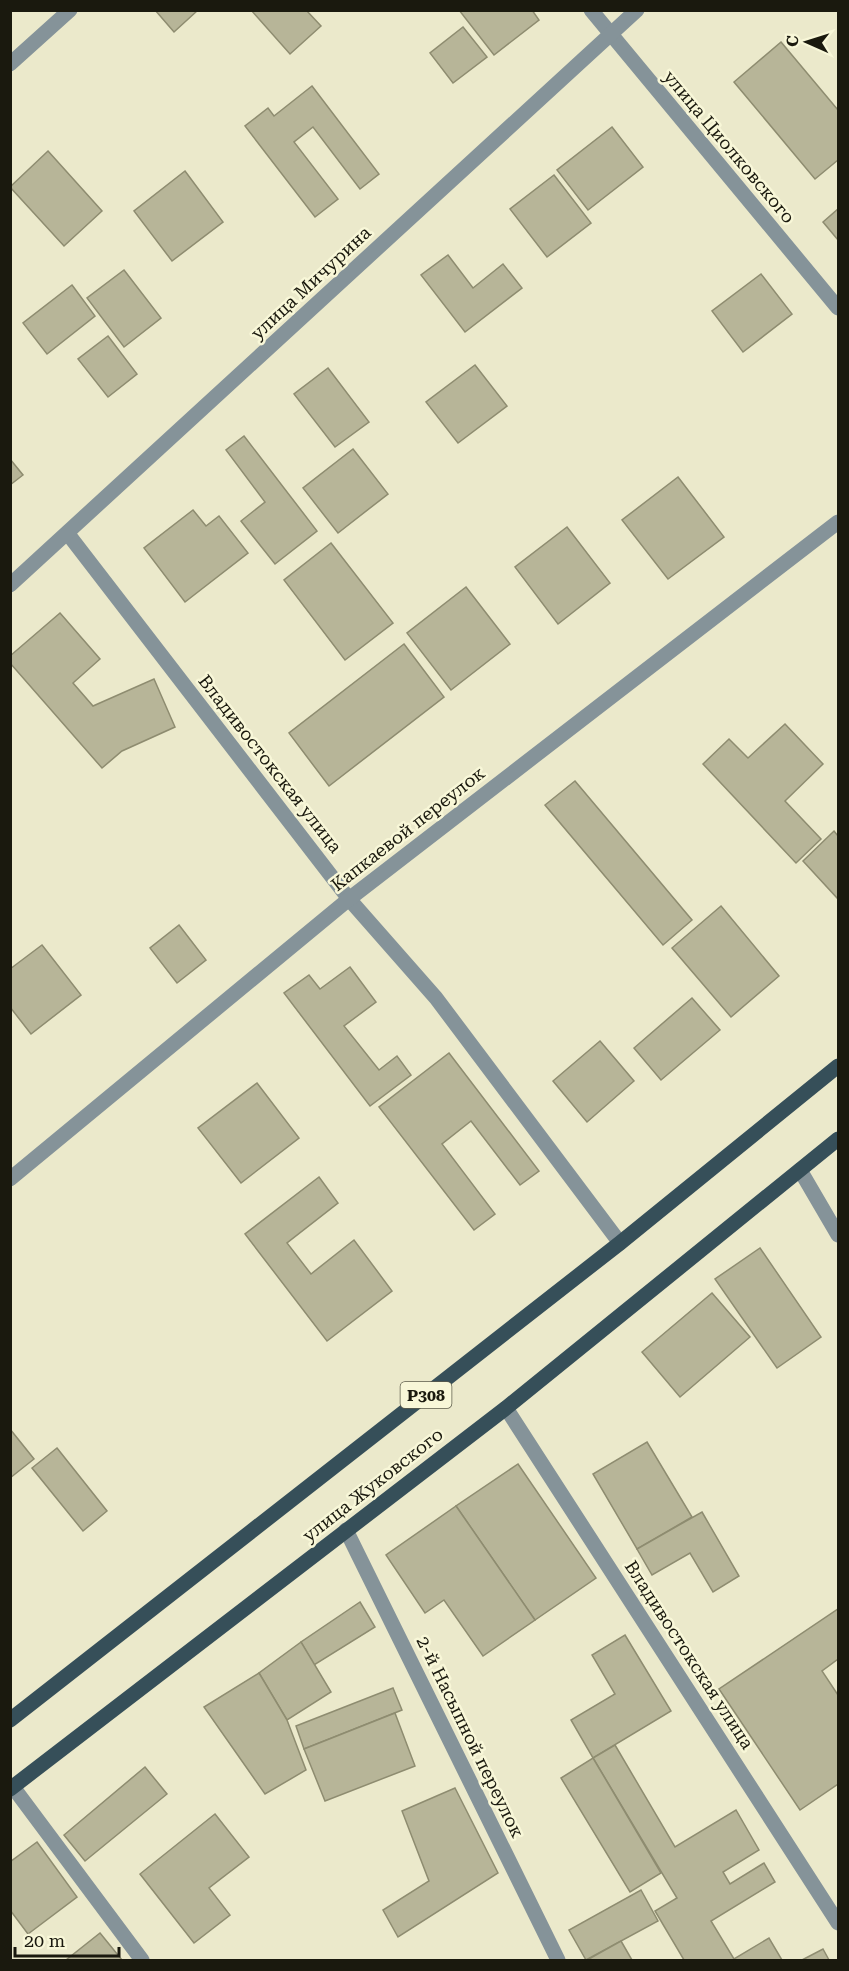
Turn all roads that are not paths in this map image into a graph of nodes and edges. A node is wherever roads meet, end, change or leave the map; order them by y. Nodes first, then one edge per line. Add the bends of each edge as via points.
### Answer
1 (70, 10) edge
2 (591, 10) edge
3 (638, 10) edge
4 (610, 35) junction
5 (10, 64) edge
6 (838, 308) edge
7 (838, 522) edge
8 (68, 534) junction
9 (10, 585) edge
10 (349, 899) junction
11 (838, 1066) edge
12 (838, 1139) edge
13 (800, 1170) junction
14 (10, 1179) edge
15 (838, 1234) edge
16 (620, 1243) junction
17 (506, 1408) junction
18 (346, 1530) junction
19 (10, 1720) edge
20 (12, 1788) edge
21 (838, 1923) edge
22 (142, 1960) edge
23 (558, 1960) edge

1 - 5 street
2 - 4 street, улица Циолковского
3 - 4 street, улица Мичурина
4 - 6 street, улица Циолковского
4 - 8 street, улица Мичурина
7 - 10 street, Капкаевой переулок
8 - 9 street, улица Мичурина
8 - 10 street, Владивостокская улица
10 - 14 street, Капкаевой переулок
10 - 16 street, Владивостокская улица via 436,998
11 - 16 main road, P308
12 - 13 main road, улица Жуковского
13 - 15 street
13 - 17 main road, улица Жуковского
16 - 19 main road, P308
17 - 18 main road, улица Жуковского
17 - 21 street, Владивостокская улица
18 - 20 main road, улица Жуковского
18 - 23 street, 2-й Насыпной переулок
20 - 22 street

